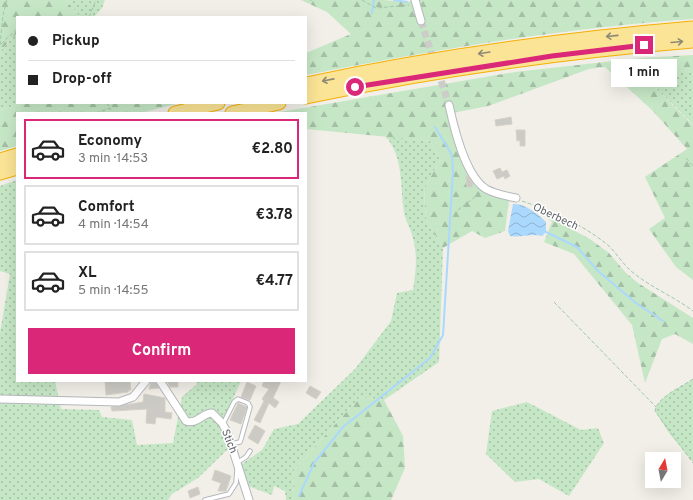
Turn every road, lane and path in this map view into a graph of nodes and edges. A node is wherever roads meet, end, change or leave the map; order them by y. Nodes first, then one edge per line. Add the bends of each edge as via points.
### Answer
1 (7, 0) edge
2 (96, 0) edge
3 (362, 0) edge
4 (416, 2) edge
5 (89, 16) edge
6 (421, 20) tunnel mouth
7 (693, 28) edge
8 (16, 30) edge
9 (693, 41) edge
10 (0, 45) edge
11 (307, 84) edge
12 (307, 97) edge
13 (108, 104) edge
14 (214, 104) edge
15 (274, 104) edge
16 (449, 105) tunnel mouth
17 (100, 112) edge
18 (179, 112) edge
19 (237, 112) edge
20 (16, 155) edge
21 (686, 158) dead end
22 (0, 160) edge
23 (693, 166) edge
24 (16, 168) edge
25 (0, 173) edge
26 (486, 188) junction
27 (516, 198) joint
28 (458, 210) dead end
29 (554, 302) dead end
30 (693, 311) edge
31 (693, 379) edge
32 (145, 382) edge
33 (161, 382) edge
34 (0, 399) edge
35 (656, 407) junction
36 (223, 424) junction
37 (231, 444) junction
38 (250, 451) dead end
39 (693, 463) edge
40 (238, 464) junction
41 (205, 500) edge
42 (249, 500) edge

1 - 10 path
2 - 5 path
3 - 4 path via 376,8
4 - 6 street
7 -> 11 highway via 550,43
8 - 10 path
12 -> 9 highway via 552,56
13 - 17 path via 110,109
14 - 18 highway
15 - 19 highway
16 - 26 street via 466,161 480,184
20 - 22 highway
21 - 23 path
24 - 25 highway
26 - 27 street
26 - 28 path
27 - 30 path, Oberbech via 545,209 592,234 648,284
29 - 35 path
31 - 35 path via 664,398
32 - 34 street via 133,397 119,402
33 - 36 street, Stich via 186,421 196,421 212,413
35 - 39 path via 657,416
36 - 37 street, Stich
36 - 37 lane via 234,402 238,399 248,403 250,407 240,442
37 - 40 street, Stich
38 - 40 lane
40 - 41 lane via 236,483 229,494
40 - 42 street, Stich

